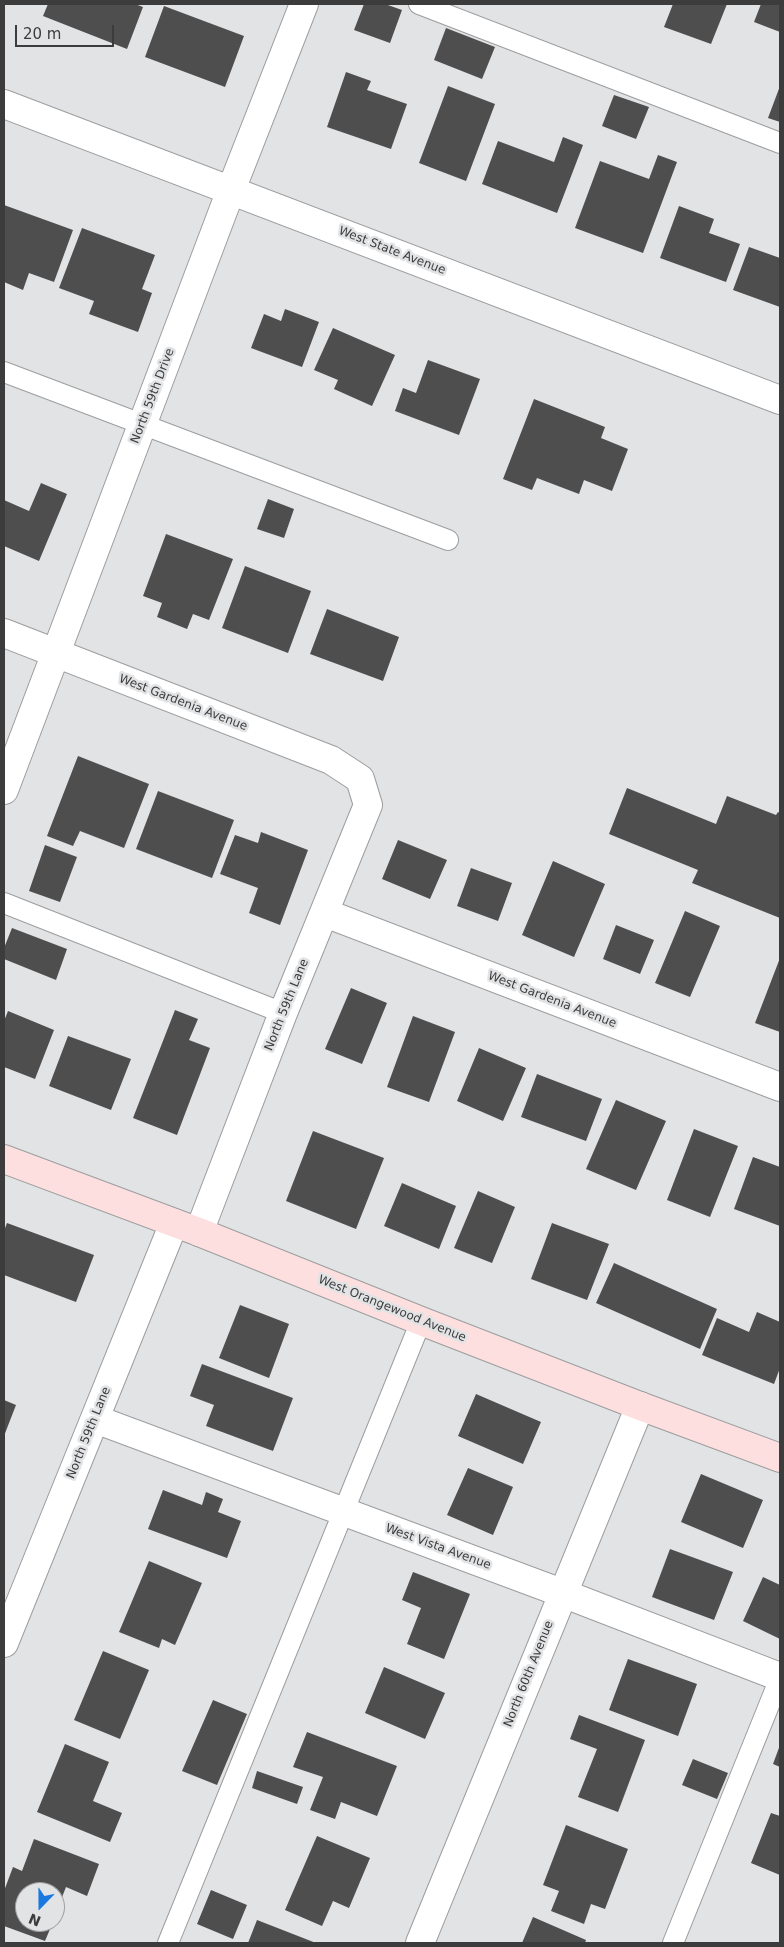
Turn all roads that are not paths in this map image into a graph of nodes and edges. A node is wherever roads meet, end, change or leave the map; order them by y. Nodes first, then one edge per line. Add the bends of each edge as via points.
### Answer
1 (304, 4) edge
2 (419, 4) edge
3 (4, 104) edge
4 (780, 143) edge
5 (231, 190) junction
6 (4, 372) edge
7 (780, 400) edge
8 (143, 424) junction
9 (448, 540) dead end
10 (4, 633) edge
11 (55, 652) junction
12 (360, 779) joint
13 (4, 790) edge
14 (4, 903) edge
15 (325, 913) junction
16 (283, 1013) junction
17 (780, 1087) edge
18 (4, 1159) edge
19 (174, 1223) junction
20 (199, 1232) junction
21 (421, 1321) junction
22 (640, 1406) junction
23 (95, 1418) junction
24 (780, 1458) edge
25 (344, 1512) junction
26 (562, 1593) junction
27 (4, 1643) edge
28 (780, 1677) edge
29 (168, 1943) edge
30 (420, 1943) edge
31 (673, 1943) edge

1 - 5 street, North 59th Drive
2 - 4 lane
3 - 5 street, West State Avenue
5 - 7 street, West State Avenue
5 - 8 street, North 59th Drive
6 - 8 lane
8 - 9 lane
8 - 11 street, North 59th Drive
10 - 11 street, West Gardenia Avenue
11 - 12 street, West Gardenia Avenue via 331,760
11 - 13 street, North 59th Drive
12 - 15 street, North 59th Lane via 368,805
14 - 16 lane
15 - 16 street, North 59th Lane
15 - 17 street, West Gardenia Avenue
16 - 20 street, North 59th Lane
18 - 19 street, West Orangewood Avenue
19 - 20 street, West Orangewood Avenue
19 - 23 street, North 59th Lane
20 - 21 street, West Orangewood Avenue
21 - 22 street, West Orangewood Avenue
21 - 25 lane
22 - 24 street, West Orangewood Avenue
22 - 26 street, North 60th Avenue
23 - 25 street, West Vista Avenue
23 - 27 street, North 59th Lane
25 - 26 street, West Vista Avenue
25 - 29 lane
26 - 28 street, West Vista Avenue
26 - 30 street, North 60th Avenue
28 - 31 lane

